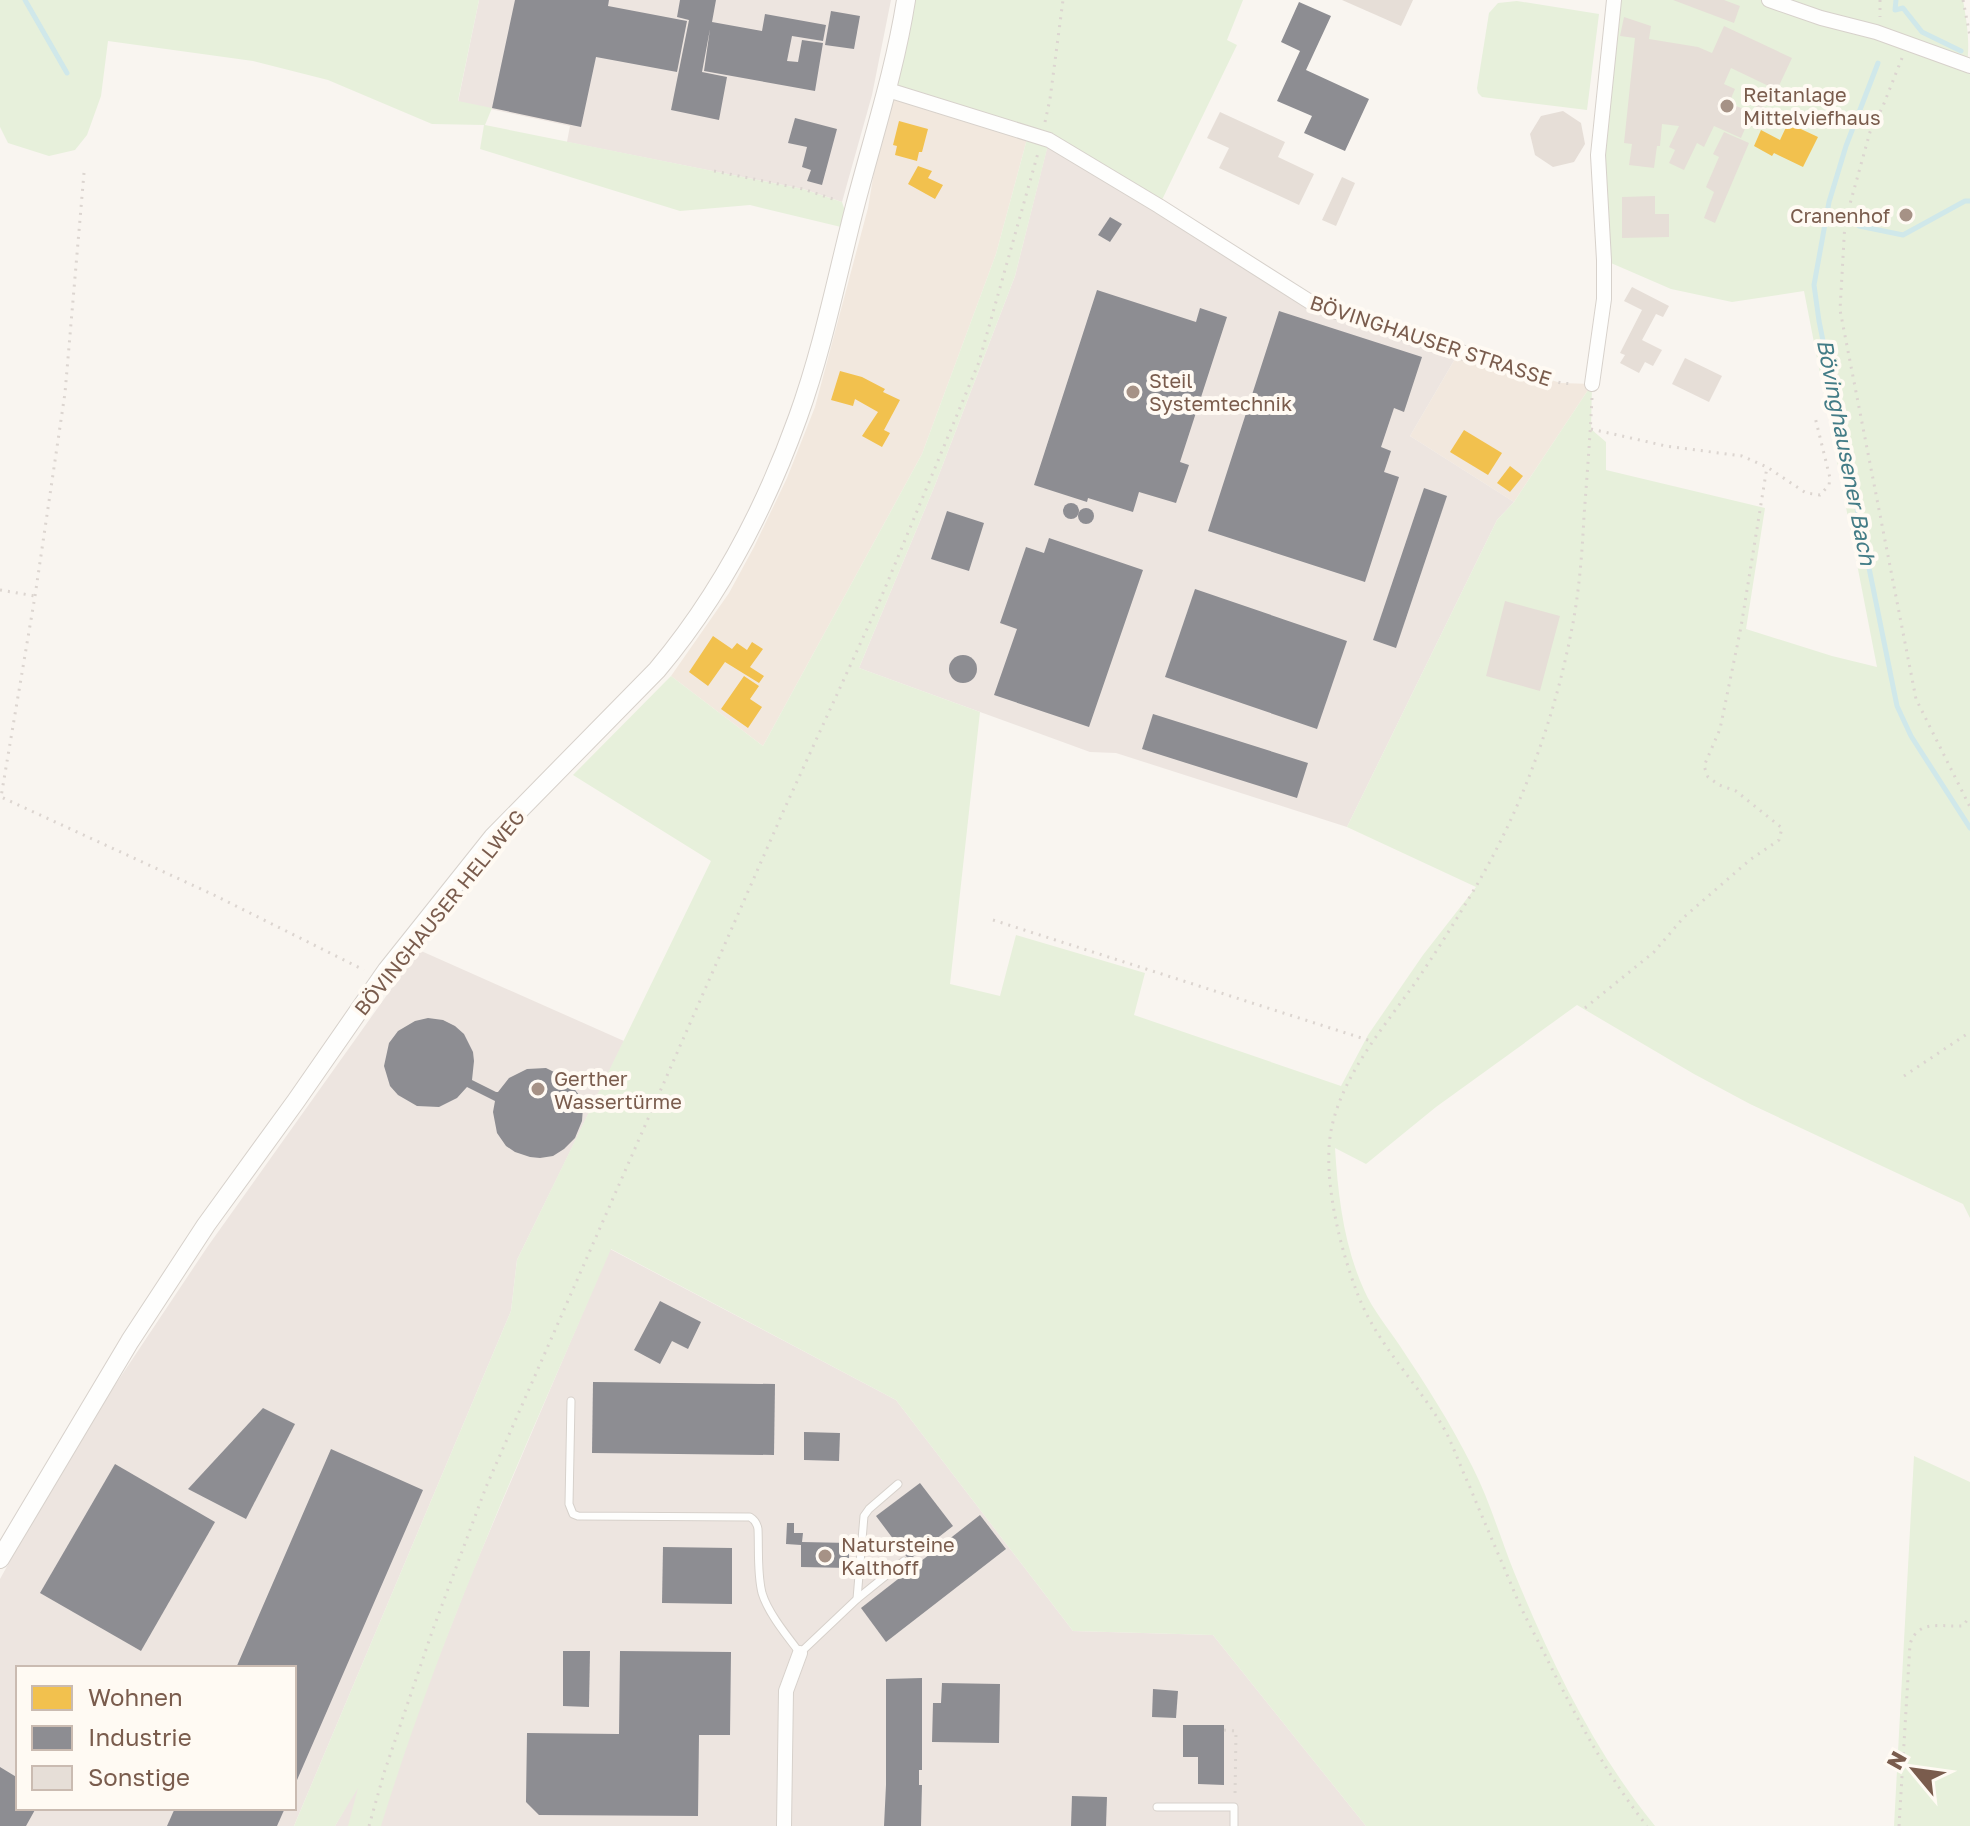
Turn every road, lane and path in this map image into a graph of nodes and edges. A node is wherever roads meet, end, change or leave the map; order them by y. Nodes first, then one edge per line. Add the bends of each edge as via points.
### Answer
1 (906, 0) edge
2 (1063, 0) edge
3 (1614, 0) edge
4 (1769, 0) edge
5 (1963, 0) edge
6 (1970, 36) edge
7 (1908, 43) junction
8 (1970, 66) edge
9 (888, 90) junction
10 (1042, 137) junction
11 (714, 171) dead end
12 (84, 173) dead end
13 (854, 209) junction
14 (1505, 366) joint
15 (1592, 384) junction
16 (1815, 417) dead end
17 (1591, 429) junction
18 (1767, 467) junction
19 (0, 590) edge
20 (35, 596) junction
21 (1970, 807) edge
22 (993, 920) dead end
23 (387, 970) junction
24 (1585, 1008) dead end
25 (1970, 1032) edge
26 (1374, 1042) junction
27 (1904, 1076) dead end
28 (571, 1401) dead end
29 (898, 1484) dead end
30 (0, 1559) edge
31 (904, 1561) dead end
32 (857, 1599) junction
33 (1970, 1616) edge
34 (800, 1653) junction
35 (1224, 1730) dead end
36 (1157, 1807) dead end
37 (1234, 1807) junction
38 (369, 1826) edge
39 (784, 1826) edge
40 (1234, 1826) edge
41 (1647, 1826) edge
42 (1899, 1826) edge

1 - 9 street, BÖVINGHAUSER HELLWEG
2 - 10 path
3 - 15 street via 1598,155 1604,299
4 - 7 street
5 - 6 path
7 - 8 street
7 - 21 path via 1870,132 1845,222 1840,310 1916,699
9 - 10 street, BÖVINGHAUSER STRASSE
9 - 13 street, BÖVINGHAUSER HELLWEG
10 - 14 street, BÖVINGHAUSER STRASSE via 1315,305
10 - 38 path via 979,362 878,605 486,1487
11 - 13 path via 803,189
12 - 20 path via 65,393
13 - 23 street, BÖVINGHAUSER HELLWEG via 798,417 721,583 657,670 493,837
14 - 15 path, BÖVINGHAUSER STRASSE via 1561,383
15 - 17 path
16 - 18 path via 1830,478 1824,491 1806,493
17 - 18 path via 1742,456
17 - 26 path via 1577,599 1545,731 1489,863
18 - 24 path via 1720,729 1704,766 1708,777 1736,791 1782,828 1779,840 1695,907 1654,952
19 - 20 path
20 - 23 path via 1,797 372,974
22 - 26 path
23 - 30 street, BÖVINGHAUSER HELLWEG via 138,1328
25 - 27 path
26 - 41 path via 1350,1079 1329,1141 1335,1214 1359,1297 1446,1433 1564,1692 1593,1748
28 - 34 lane via 573,1514 750,1517 758,1529 763,1596
29 - 32 lane via 864,1516
31 - 32 lane
32 - 34 lane
33 - 42 path via 1963,1626 1919,1629 1910,1644
34 - 39 street via 786,1691
35 - 37 path via 1236,1731
36 - 37 lane
37 - 40 lane

